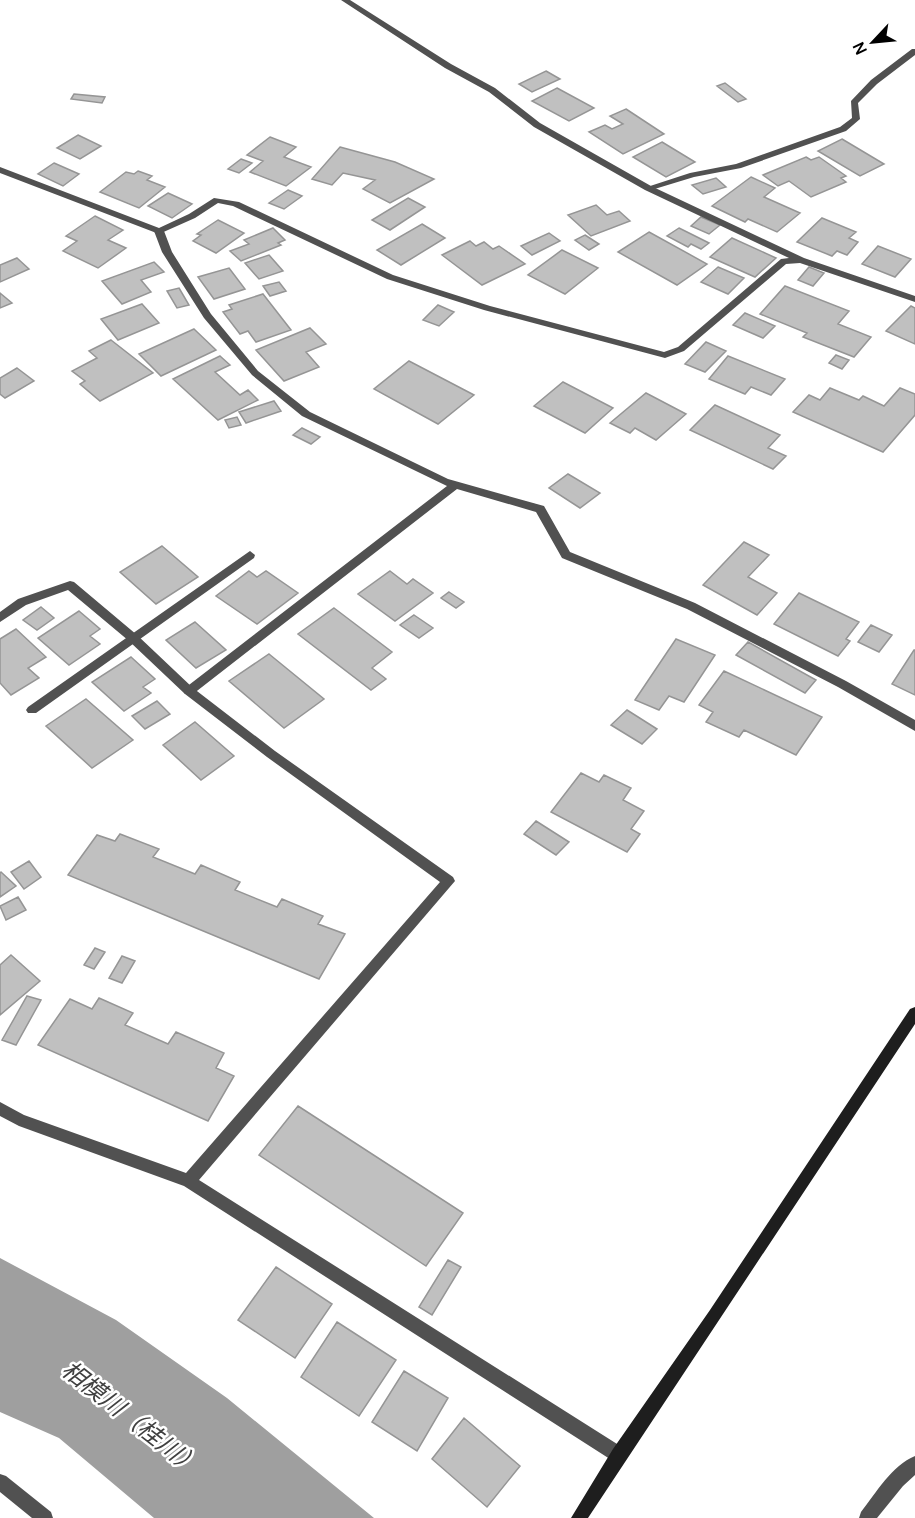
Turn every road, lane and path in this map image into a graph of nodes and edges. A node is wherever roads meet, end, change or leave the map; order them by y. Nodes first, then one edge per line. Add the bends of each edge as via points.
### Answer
1 (345, 0) edge
2 (915, 51) edge
3 (0, 170) edge
4 (648, 188) junction
5 (159, 231) junction
6 (801, 260) junction
7 (915, 299) edge
8 (456, 485) junction
9 (250, 555) dead end
10 (0, 618) edge
11 (133, 638) junction
12 (189, 691) junction
13 (32, 710) dead end
14 (915, 726) edge
15 (915, 1013) edge
16 (0, 1108) edge
17 (189, 1181) junction
18 (619, 1455) junction
19 (915, 1464) edge
20 (0, 1482) edge
21 (45, 1518) edge
22 (579, 1518) edge
23 (867, 1518) edge

1 - 4 street via 492,90 537,125
2 - 4 street via 874,82 854,103 856,120 843,129 738,166
3 - 5 street
4 - 6 street
5 - 6 street via 217,200 236,204 390,277 487,308 666,355 681,349 784,261
5 - 8 street via 166,252 207,316 255,373 306,414
6 - 7 street
8 - 12 street
8 - 14 street via 540,509 566,555 691,606
9 - 11 street
10 - 11 street via 22,602 70,585
11 - 12 street
11 - 13 street
12 - 17 street via 449,880
15 - 18 main road
16 - 17 street via 19,1120
17 - 18 street
18 - 22 main road
19 - 23 street
20 - 21 street

